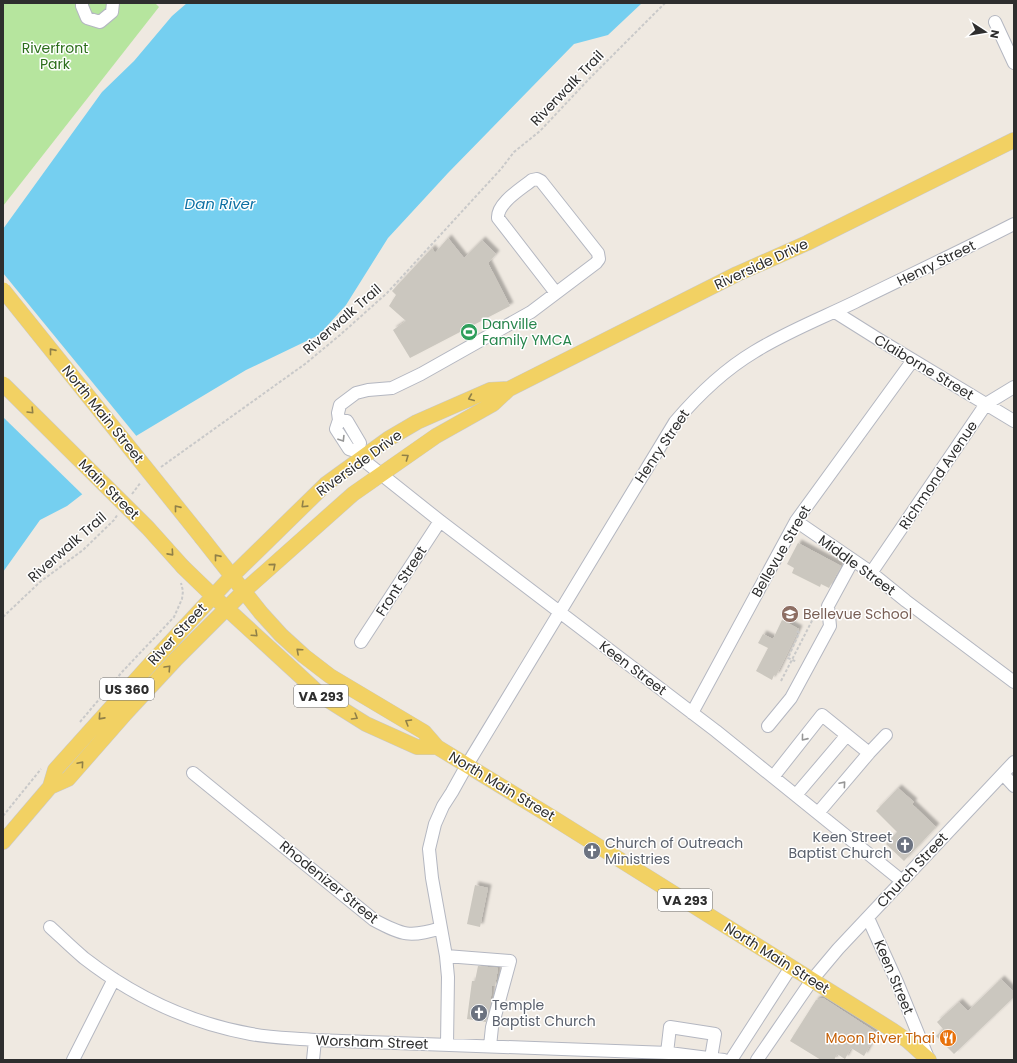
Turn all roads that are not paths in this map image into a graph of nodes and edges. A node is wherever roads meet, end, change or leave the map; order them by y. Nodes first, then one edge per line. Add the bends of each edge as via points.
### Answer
1 (82, 3) edge
2 (113, 3) edge
3 (995, 22) dead end
4 (1014, 63) edge
5 (1014, 140) edge
6 (1014, 224) edge
7 (3, 290) edge
8 (556, 293) junction
9 (835, 312) junction
10 (913, 360) junction
11 (3, 384) edge
12 (1014, 387) edge
13 (509, 389) junction
14 (986, 404) junction
15 (1014, 421) edge
16 (360, 455) junction
17 (382, 474) junction
18 (440, 521) junction
19 (796, 521) junction
20 (853, 560) junction
21 (871, 573) junction
22 (232, 576) junction
23 (244, 591) junction
24 (213, 596) junction
25 (226, 608) junction
26 (559, 611) junction
27 (362, 642) dead end
28 (1014, 682) edge
29 (692, 713) junction
30 (768, 726) dead end
31 (847, 735) junction
32 (886, 735) dead end
33 (437, 747) junction
34 (870, 754) junction
35 (1014, 762) edge
36 (467, 765) junction
37 (193, 773) dead end
38 (1003, 774) junction
39 (773, 777) junction
40 (1014, 786) edge
41 (50, 787) junction
42 (796, 795) junction
43 (818, 813) junction
44 (3, 842) edge
45 (902, 881) junction
46 (868, 918) junction
47 (50, 927) dead end
48 (441, 928) junction
49 (446, 956) junction
50 (791, 967) junction
51 (114, 979) junction
52 (812, 980) junction
53 (315, 1040) junction
54 (447, 1044) junction
55 (490, 1046) junction
56 (667, 1053) junction
57 (564, 1054) edge
58 (711, 1058) junction
59 (929, 1059) edge
60 (73, 1060) edge
61 (313, 1060) edge
62 (724, 1060) edge
63 (731, 1060) edge
64 (757, 1060) edge

1 - 2 street via 87,18 100,22 112,12
3 - 4 street
5 - 13 main road, Riverside Drive
6 - 9 street, Henry Street
22 -> 7 main road, North Main Street / VA 293, bridge
8 - 8 street via 596,264 599,259 598,253 537,179 532,180 502,204 497,213 498,218
8 - 16 street, Keen Street via 531,312 421,374 392,388 356,393 340,405 336,429 349,449
9 - 10 street, Claiborne Street
9 - 26 street, Henry Street via 754,352 731,367 690,404 665,438
10 - 14 street, Claiborne Street
10 - 19 street, Bellevue Street
11 -> 24 main road, Main Street / VA 293, bridge via 148,528 181,573
12 - 14 street, Richmond Avenue
13 -> 16 main road, Riverside Drive via 490,390 438,412
17 -> 13 main road, Riverside Drive via 436,436 492,404
14 - 15 street, Claiborne Street
14 - 21 street, Richmond Avenue
16 - 17 street, Keen Street
16 -> 22 main road, Riverside Drive via 326,484
17 - 18 street, Keen Street
23 -> 17 main road, Riverside Drive via 353,494
18 - 26 street, Keen Street
18 - 27 street, Front Street
19 - 20 street, Middle Street
19 - 29 street, Bellevue Street
20 - 21 street, Middle Street
20 - 30 street via 828,606 830,626 791,698
21 - 28 street, Middle Street
22 - 23 main road, North Main Street / VA 293
22 - 24 main road, River Street / US 360
23 - 25 main road, River Street / US 360
33 -> 23 main road, North Main Street / VA 293 via 424,732 330,676 304,656
24 - 25 main road, North Main Street / VA 293
24 -> 41 main road, River Street / US 360 via 55,770
25 -> 33 main road, North Main Street / VA 293 via 323,698 366,724 417,747
41 -> 25 main road, River Street / US 360 via 68,779 125,714
26 - 29 street, Keen Street
26 - 36 street, Henry Street
29 - 39 street, Keen Street
31 - 34 street
31 -> 39 street via 822,715
31 - 42 street
32 - 34 street
33 - 36 main road, North Main Street / VA 293
43 -> 34 street
35 - 38 street, Church Street
36 - 48 street, Henry Street via 434,824 430,840 432,878
36 - 50 main road, North Main Street / VA 293
37 - 48 street, Rhodenizer Street via 374,920 404,933 417,934
38 - 40 street
38 - 45 street, Church Street
39 - 42 street, Keen Street
41 - 44 main road, River Street / US 360
42 - 43 street, Keen Street
43 - 45 street, Keen Street
45 - 46 street, Church Street
46 - 52 street, Church Street
46 - 59 street, Keen Street
47 - 51 street, Worsham Street via 82,957
48 - 49 street
49 - 54 street
49 - 55 street via 510,961 492,1027
50 - 52 main road, North Main Street / VA 293
50 - 63 street
51 - 53 street, Worsham Street via 162,1006 214,1025 251,1034
51 - 60 street
52 - 59 main road, North Main Street / VA 293 via 892,1030
52 - 64 street, Church Street
53 - 54 street, Worsham Street
53 - 61 street
54 - 55 street, Worsham Street
55 - 57 street, Worsham Street
56 - 57 street, Worsham Street
56 - 58 street, Worsham Street
56 - 58 street via 670,1027 715,1034
58 - 62 street, Worsham Street

